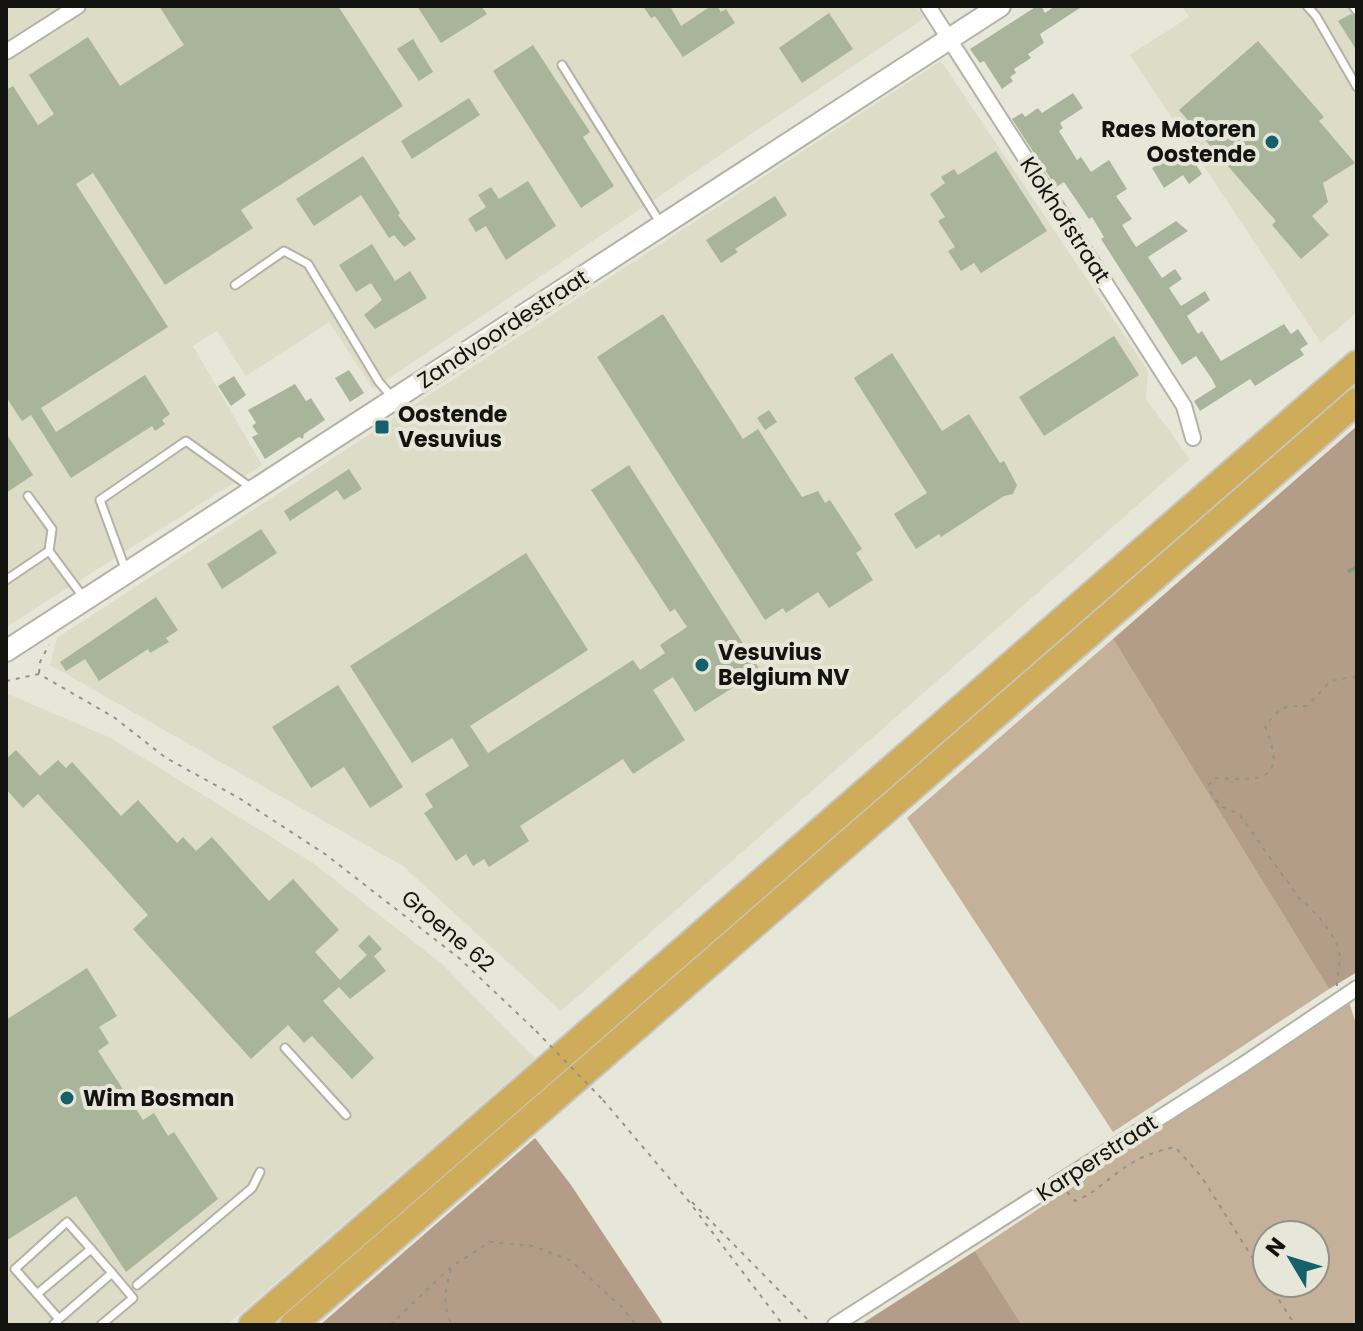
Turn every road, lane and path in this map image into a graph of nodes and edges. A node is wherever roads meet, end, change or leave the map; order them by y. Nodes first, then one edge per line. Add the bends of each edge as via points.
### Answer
1 (78, 6) edge
2 (928, 6) edge
3 (1000, 6) edge
4 (1307, 6) edge
5 (949, 39) junction
6 (6, 52) edge
7 (562, 65) dead end
8 (1357, 87) edge
9 (662, 226) junction
10 (235, 285) dead end
11 (1357, 364) edge
12 (395, 399) junction
13 (1357, 401) edge
14 (1193, 438) dead end
15 (254, 490) junction
16 (28, 496) dead end
17 (49, 551) junction
18 (127, 573) junction
19 (6, 580) edge
20 (85, 600) junction
21 (47, 625) junction
22 (6, 651) edge
23 (39, 674) junction
24 (1357, 676) edge
25 (6, 681) edge
26 (1351, 992) edge
27 (285, 1048) dead end
28 (346, 1115) dead end
29 (260, 1172) dead end
30 (1059, 1182) junction
31 (687, 1199) junction
32 (91, 1249) junction
33 (1251, 1255) edge
34 (451, 1267) junction
35 (112, 1273) junction
36 (137, 1285) dead end
37 (37, 1294) junction
38 (1279, 1299) edge
39 (56, 1322) edge
40 (101, 1325) edge
41 (252, 1325) edge
42 (293, 1325) edge
43 (390, 1325) edge
44 (452, 1325) edge
45 (636, 1325) edge
46 (782, 1325) edge
47 (813, 1325) edge
48 (835, 1325) edge
49 (1295, 1325) edge

1 - 6 street
2 - 5 street, Klokhofstraat
3 - 5 main road, Zandvoordestraat
4 - 8 lane
5 - 9 main road, Zandvoordestraat
5 - 14 street, Klokhofstraat via 1184,406
7 - 9 lane
9 - 12 main road, Zandvoordestraat
10 - 12 lane via 284,251 308,264 379,382
11 - 41 highway
12 - 15 main road, Zandvoordestraat
13 - 42 highway
15 - 18 main road, Zandvoordestraat
15 - 18 lane via 186,441 100,500
16 - 17 lane via 52,529
17 - 19 lane
17 - 20 lane
18 - 20 main road, Zandvoordestraat
20 - 21 main road, Zandvoordestraat
21 - 22 main road, Zandvoordestraat
21 - 23 path via 49,645
23 - 25 path
23 - 31 path, Groene 62, bridge via 325,854 459,958 603,1100
24 - 26 path via 1331,681 1307,706 1278,709 1265,726 1274,756 1264,777 1214,778 1209,785 1220,806 1239,814 1299,898 1312,907 1338,948 1339,991
26 - 30 street, Karperstraat
27 - 28 lane
29 - 36 lane via 252,1188
30 - 33 path via 1075,1201 1151,1152 1175,1147 1201,1176
30 - 48 street, Karperstraat
31 - 46 path, Groene 62
31 - 47 path
32 - 35 lane
32 - 37 lane
32 - 37 lane via 67,1222 15,1269
34 - 43 path
34 - 44 path via 444,1310
34 - 45 path via 490,1242 533,1246 570,1260
35 - 39 lane
35 - 40 lane via 133,1298
37 - 39 lane
38 - 49 path

